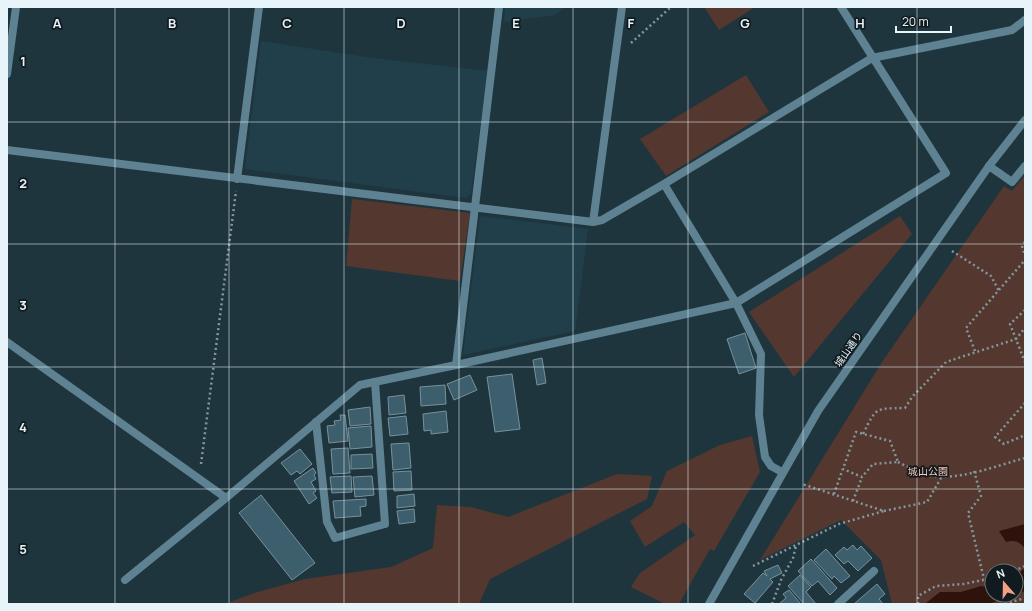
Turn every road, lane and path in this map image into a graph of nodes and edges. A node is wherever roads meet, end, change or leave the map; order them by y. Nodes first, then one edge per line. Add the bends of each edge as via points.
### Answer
1 (16, 7) edge
2 (258, 7) edge
3 (499, 7) edge
4 (622, 7) edge
5 (671, 7) edge
6 (841, 7) edge
7 (1025, 20) edge
8 (616, 56) junction
9 (872, 58) junction
10 (7, 74) edge
11 (1025, 120) edge
12 (7, 150) edge
13 (989, 166) junction
14 (1025, 166) edge
15 (237, 179) junction
16 (664, 184) junction
17 (475, 207) junction
18 (593, 222) junction
19 (1025, 242) edge
20 (952, 251) dead end
21 (1025, 256) edge
22 (1025, 260) edge
23 (999, 291) junction
24 (736, 304) junction
25 (1025, 310) edge
26 (1025, 328) edge
27 (1016, 339) junction
28 (7, 342) edge
29 (975, 351) junction
30 (1025, 362) edge
31 (456, 366) junction
32 (376, 382) junction
33 (1025, 402) edge
34 (316, 422) junction
35 (863, 434) junction
36 (1025, 435) edge
37 (1025, 458) edge
38 (898, 462) junction
39 (844, 469) junction
40 (974, 471) junction
41 (782, 472) junction
42 (862, 477) junction
43 (941, 478) junction
44 (200, 479) junction
45 (802, 484) dead end
46 (834, 494) junction
47 (226, 498) junction
48 (853, 501) junction
49 (884, 511) junction
50 (797, 545) junction
51 (753, 566) dead end
52 (874, 571) dead end
53 (984, 579) joint
54 (125, 580) dead end
55 (1025, 598) edge
56 (709, 604) edge
57 (772, 604) edge
58 (838, 604) edge
59 (918, 604) edge
60 (1005, 604) edge

1 - 10 street
2 - 15 street
3 - 17 street
4 - 8 street
5 - 8 path
6 - 9 street
7 - 9 street via 1012,30
8 - 18 street
9 - 16 street
9 - 24 street via 946,173
11 - 13 street, 城山通り
12 - 15 street
13 - 14 street via 1012,182
13 - 41 street, 城山通り via 818,411
15 - 17 street
15 - 44 path
16 - 18 street via 602,220
16 - 24 street
17 - 18 street
17 - 31 street
19 - 21 path via 1022,246
20 - 23 path via 991,276
22 - 23 path
23 - 29 path via 966,328
24 - 31 street
24 - 41 street via 761,354 759,415 765,457 771,466
25 - 27 path via 1010,324
26 - 27 path
27 - 29 path
27 - 30 path
28 - 44 street
29 - 35 path via 946,362 912,397 905,408 879,409 874,412
31 - 32 street
32 - 34 street via 360,385
32 - 34 street via 385,524 335,538 328,522
33 - 36 path via 995,437 1004,444
34 - 47 street
35 - 38 path via 890,441
35 - 39 path via 856,432
37 - 40 path
38 - 42 path via 873,464
38 - 43 path via 924,475
39 - 42 path
39 - 46 path
40 - 43 path
40 - 53 path via 981,496 968,513
41 - 56 street, 城山通り
42 - 48 path
43 - 49 path via 927,502
44 - 47 street
45 - 46 path
46 - 48 path
47 - 54 street
48 - 49 path
49 - 50 path via 839,524
50 - 51 path
50 - 57 path
52 - 58 street
53 - 59 path via 964,584 936,586 918,596
55 - 60 path

